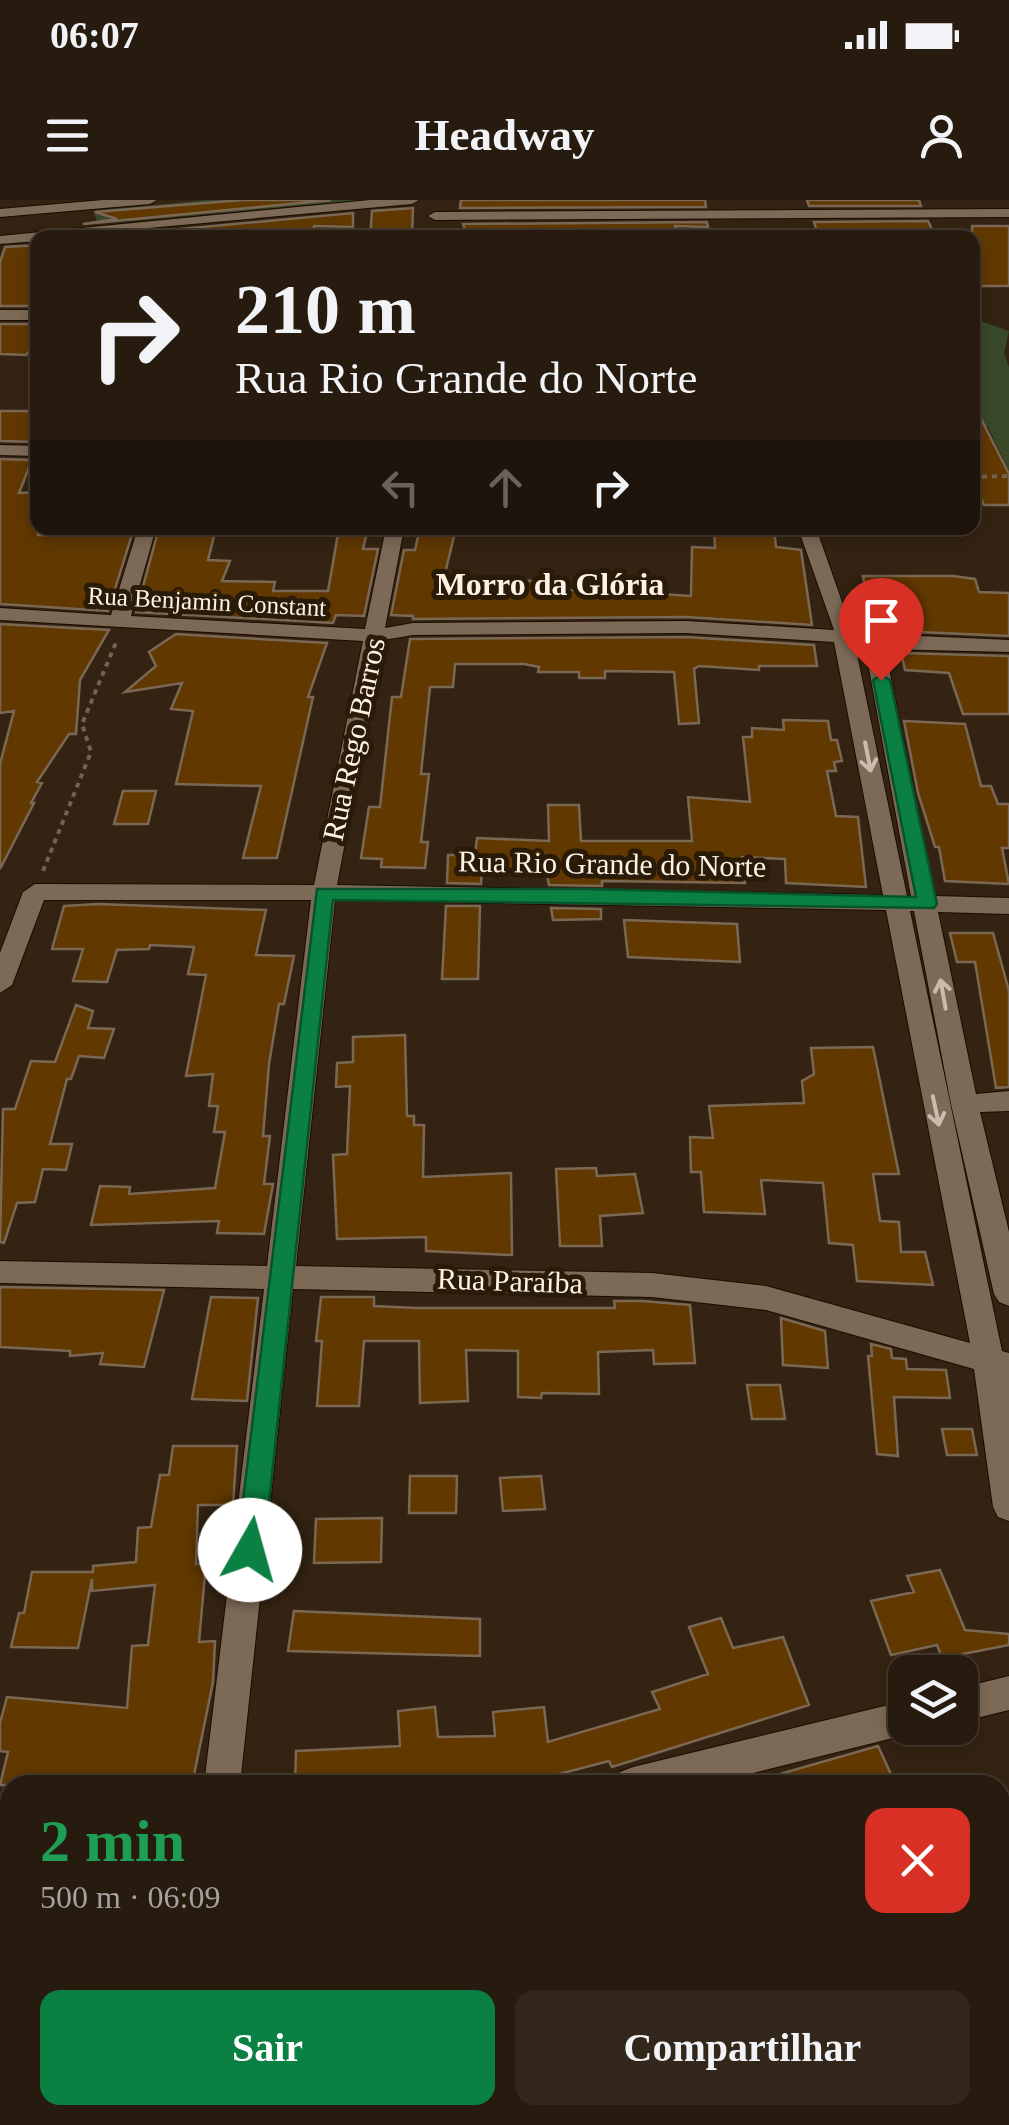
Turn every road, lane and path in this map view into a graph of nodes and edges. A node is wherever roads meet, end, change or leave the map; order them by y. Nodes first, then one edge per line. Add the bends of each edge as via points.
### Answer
1 (150, 200) edge
2 (412, 200) edge
3 (438, 200) edge
4 (11, 208) edge
5 (751, 210) edge
6 (1009, 215) edge
7 (435, 216) junction
8 (109, 230) edge
9 (434, 230) edge
10 (30, 235) edge
11 (0, 237) edge
12 (0, 314) edge
13 (30, 315) edge
14 (0, 450) edge
15 (30, 451) edge
16 (980, 476) edge
17 (1009, 476) edge
18 (146, 535) edge
19 (394, 535) edge
20 (809, 535) edge
21 (0, 614) edge
22 (119, 622) junction
23 (843, 632) junction
24 (375, 636) junction
25 (874, 643) junction
26 (1009, 646) edge
27 (34, 892) junction
28 (324, 894) junction
29 (898, 903) junction
30 (927, 904) junction
31 (1009, 906) edge
32 (0, 985) edge
33 (927, 1068) junction
34 (957, 1069) junction
35 (1009, 1101) edge
36 (964, 1104) junction
37 (0, 1272) edge
38 (283, 1275) junction
39 (1009, 1294) edge
40 (998, 1362) edge
41 (1009, 1507) edge
42 (1009, 1693) edge
43 (978, 1701) edge
44 (888, 1722) edge
45 (223, 1775) edge
46 (674, 1775) edge

1 - 4 street
2 - 8 street via 265,220
3 - 7 street
4 - 11 street
5 - 6 street
5 - 7 street
7 - 9 street
10 - 11 street
12 - 13 street
14 - 15 street
16 - 17 path
18 - 22 street
19 - 24 street, Rua Rego Barros
20 - 23 street
21 - 22 street, Rua Benjamin Constant
22 - 24 street, Rua Benjamin Constant
22 - 27 path via 82,724 90,752
23 - 24 street, Rua Benjamin Constant via 560,627 413,629
23 - 25 street
23 -> 29 street
24 - 28 street, Rua Rego Barros
25 - 26 street
25 - 30 street
27 - 28 street, Rua Rio Grande do Norte
27 - 32 street
28 - 29 street, Rua Rio Grande do Norte
28 - 38 street, Rua Rego Barros
29 - 30 street, Rua Rio Grande do Norte
29 - 33 street
30 - 31 street, Rua Rio Grande do Norte
34 -> 30 street
33 - 34 street
33 -> 40 street
34 - 36 street
35 - 36 street
36 - 39 street
37 - 38 street, Rua Paraíba
38 - 40 street, Rua Paraíba via 652,1285 766,1298
38 - 45 street, Rua Rego Barros
40 - 41 street
42 - 43 street
44 - 46 street

